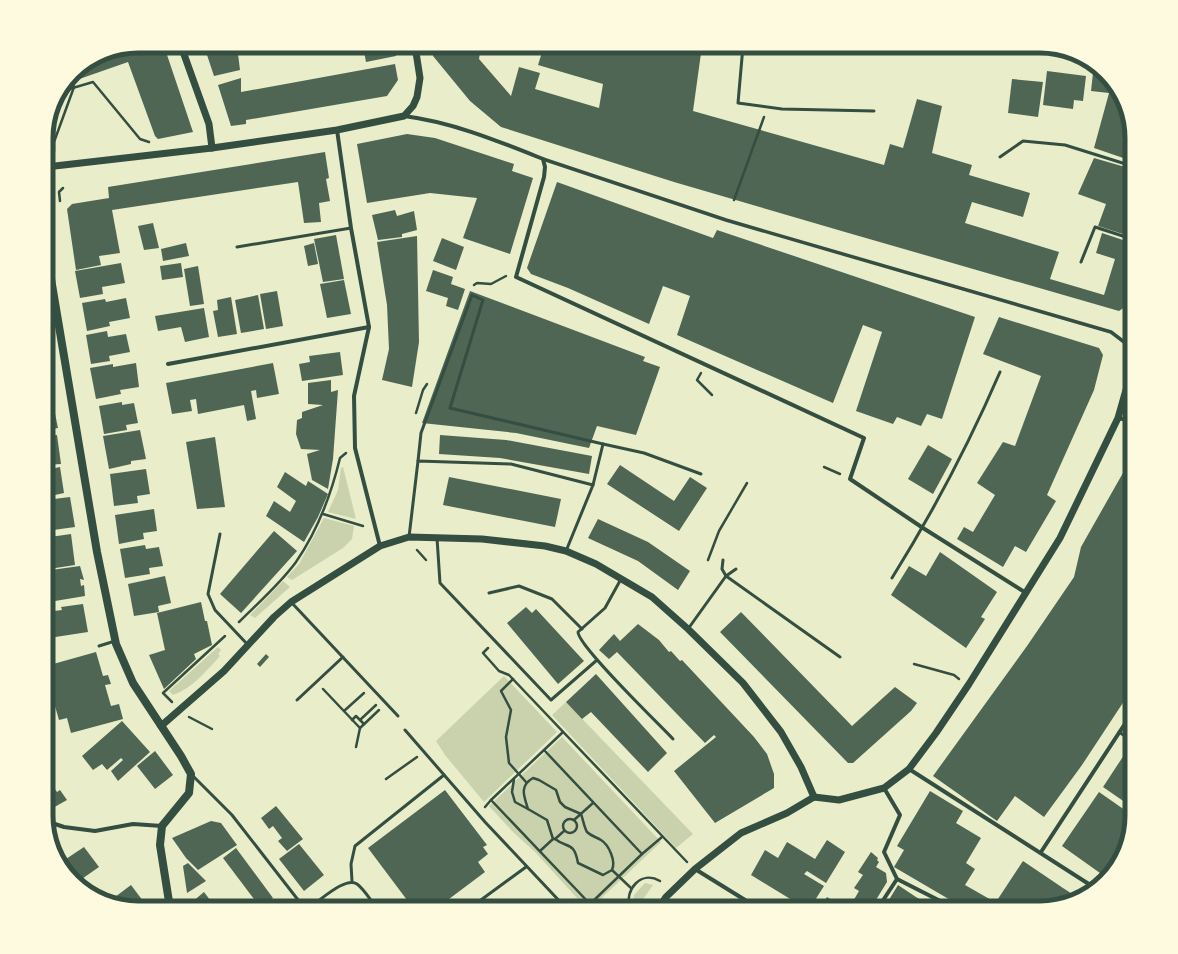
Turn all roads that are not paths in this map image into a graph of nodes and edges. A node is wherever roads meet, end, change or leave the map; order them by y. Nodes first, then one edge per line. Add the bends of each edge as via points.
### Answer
1 (184, 53) edge
2 (416, 53) edge
3 (742, 53) edge
4 (874, 111) dead end
5 (404, 116) junction
6 (337, 130) junction
7 (212, 148) junction
8 (1000, 157) dead end
9 (543, 159) junction
10 (1125, 164) edge
11 (53, 167) edge
12 (351, 228) junction
13 (1125, 237) edge
14 (237, 246) dead end
15 (1081, 262) dead end
16 (53, 291) edge
17 (369, 327) junction
18 (1125, 343) edge
19 (168, 364) dead end
20 (1000, 372) dead end
21 (1125, 394) edge
22 (1118, 418) junction
23 (1125, 420) edge
24 (604, 444) junction
25 (418, 461) junction
26 (701, 474) dead end
27 (593, 485) junction
28 (923, 528) junction
29 (220, 534) dead end
30 (437, 536) junction
31 (409, 537) junction
32 (380, 546) junction
33 (566, 551) junction
34 (723, 560) dead end
35 (736, 569) dead end
36 (726, 576) junction
37 (892, 578) dead end
38 (621, 579) junction
39 (489, 592) dead end
40 (1026, 594) junction
41 (291, 602) junction
42 (582, 629) junction
43 (688, 629) junction
44 (115, 641) junction
45 (248, 645) junction
46 (99, 646) dead end
47 (342, 657) junction
48 (840, 658) dead end
49 (597, 660) junction
50 (297, 700) dead end
51 (398, 716) dead end
52 (1125, 723) edge
53 (161, 726) junction
54 (405, 730) dead end
55 (1119, 732) junction
56 (1125, 736) edge
57 (673, 739) dead end
58 (909, 768) junction
59 (191, 774) junction
60 (444, 775) junction
61 (884, 788) junction
62 (814, 797) junction
63 (53, 823) edge
64 (162, 826) junction
65 (1041, 852) junction
66 (526, 867) junction
67 (694, 869) junction
68 (897, 879) junction
69 (352, 881) junction
70 (1090, 885) edge
71 (169, 901) edge
72 (299, 901) edge
73 (317, 901) edge
74 (371, 901) edge
75 (480, 901) edge
76 (559, 901) edge
77 (663, 901) edge
78 (747, 901) edge
79 (883, 901) edge
80 (940, 901) edge

1 - 7 street via 209,124
2 - 5 street via 420,78 417,97
3 - 4 lane via 738,103 782,110
5 - 6 street
5 - 9 street via 420,118 498,140
6 - 7 street
6 - 12 street
7 - 11 street
8 - 10 lane via 1023,141 1065,145
9 - 18 street via 726,220 1111,332
9 - 28 street via 544,177 516,277 864,438 850,479
12 - 14 lane
12 - 17 street
13 - 15 lane via 1095,227
16 - 44 main road via 97,552
17 - 19 street
17 - 32 street via 354,396 355,448
20 - 28 lane via 974,431
21 - 22 street
22 - 23 street
22 - 40 street via 1060,538
24 - 25 lane via 450,408 483,300 472,295 422,434
24 - 26 lane via 644,453
24 - 27 lane
25 - 27 lane via 511,464
25 - 31 lane
27 - 33 lane
28 - 37 lane
28 - 40 street
29 - 45 lane via 208,594 215,610
30 - 31 street
30 - 33 street via 545,546
30 - 49 lane via 440,583 551,700
31 - 32 street
32 - 41 street
33 - 38 street via 596,564
34 - 36 lane via 722,569
35 - 36 lane
36 - 43 lane
36 - 48 lane
38 - 42 lane via 605,608
38 - 43 street via 652,598
39 - 42 lane via 519,586 526,588 552,599
40 - 58 street via 969,684
41 - 45 street
41 - 47 lane
42 - 49 lane via 578,632 578,637
43 - 62 street via 743,683 781,732
44 - 46 lane
44 - 53 main road via 134,683
45 - 53 street via 224,671
47 - 50 lane
47 - 51 lane
49 - 57 lane
52 - 55 street
53 - 59 main road
54 - 60 lane
55 - 56 lane
55 - 65 street
58 - 61 street
58 - 65 street
59 - 64 main road via 189,794
59 - 72 lane via 232,815
60 - 66 lane
60 - 69 lane via 355,846 351,864
61 - 62 street via 839,800
61 - 68 street via 900,814 884,852
62 - 67 street via 787,813 741,833
63 - 64 street via 95,831 133,824
64 - 71 main road via 160,844
65 - 70 street
66 - 75 lane
66 - 76 lane
67 - 77 street
67 - 78 street
68 - 79 street
68 - 80 street
69 - 73 lane via 344,883
69 - 74 lane via 358,884

